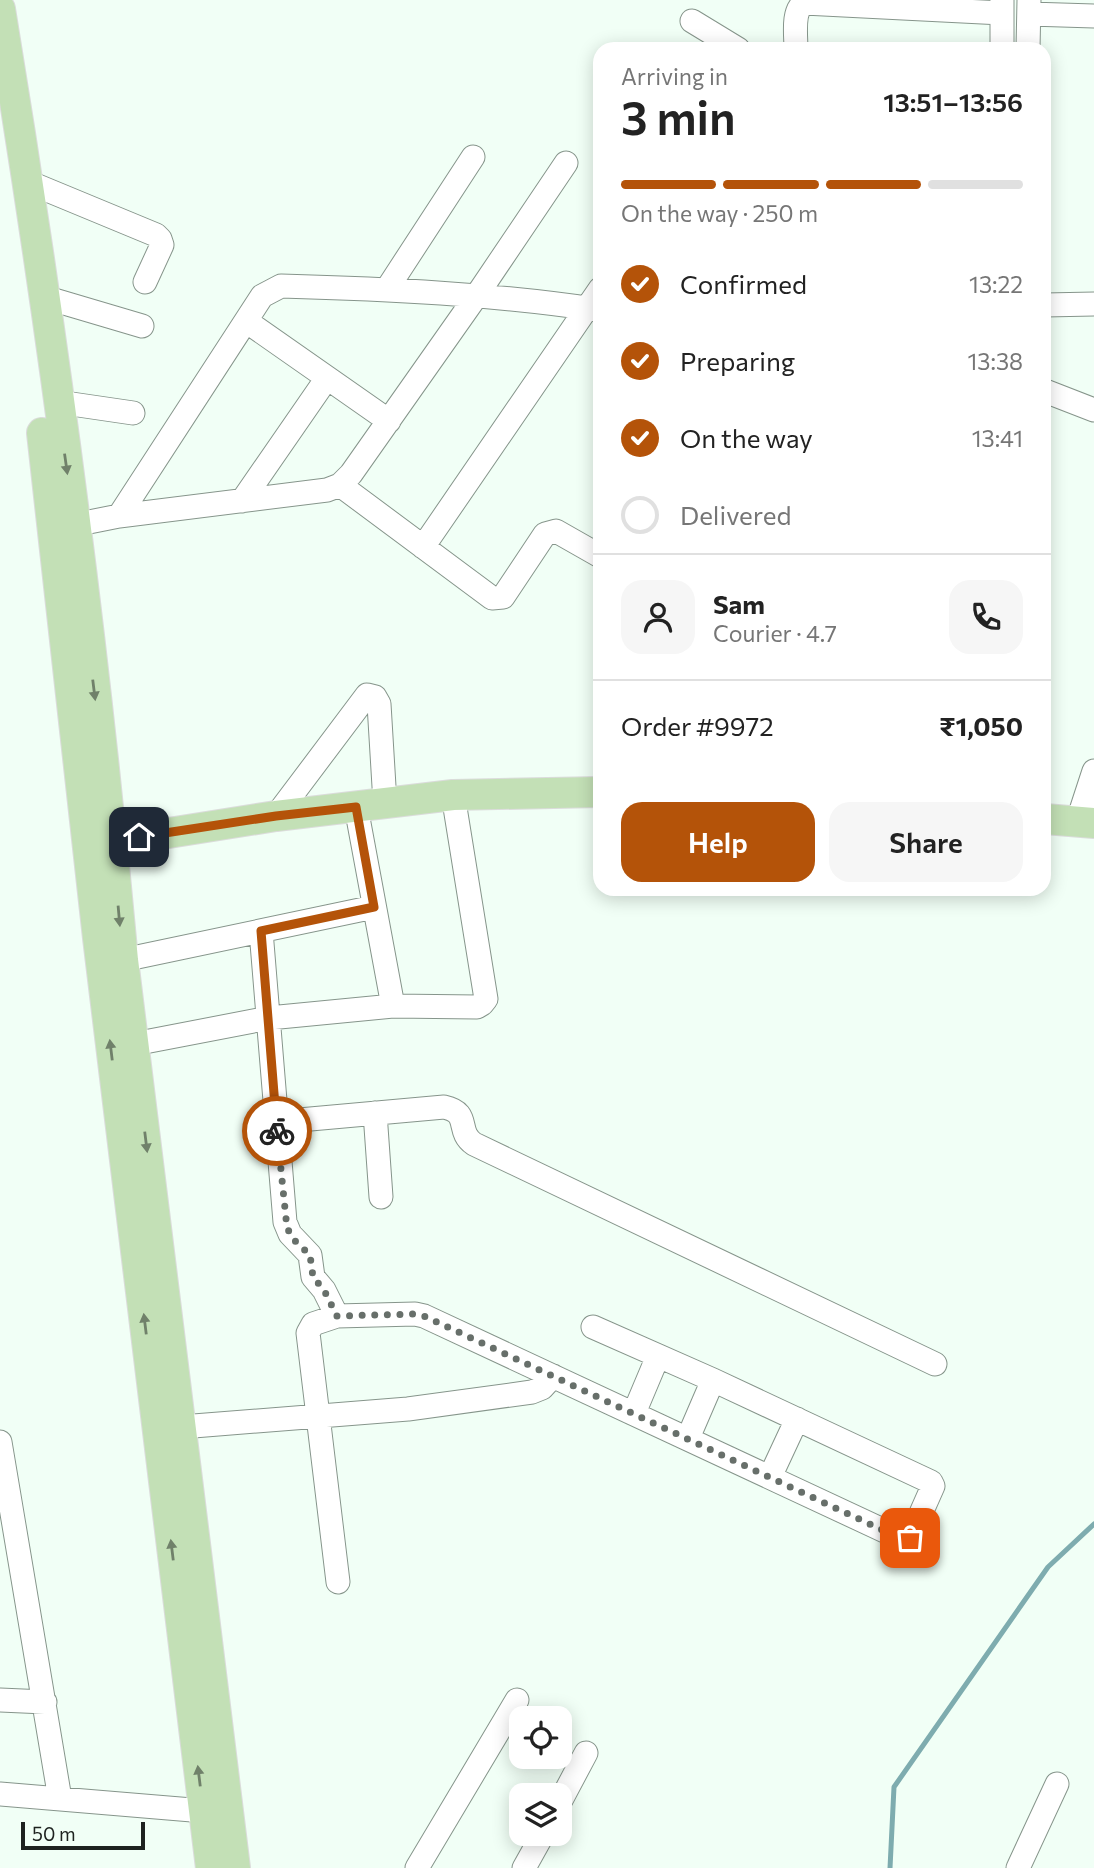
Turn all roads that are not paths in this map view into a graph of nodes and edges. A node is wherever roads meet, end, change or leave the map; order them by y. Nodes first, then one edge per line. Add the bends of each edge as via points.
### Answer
1 (1002, 6) edge
2 (1029, 7) edge
3 (0, 9) edge
4 (1094, 16) edge
5 (692, 21) dead end
6 (726, 42) edge
7 (796, 42) edge
8 (1002, 42) edge
9 (1028, 42) edge
10 (7, 95) edge
11 (0, 122) edge
12 (473, 156) dead end
13 (566, 163) dead end
14 (28, 182) junction
15 (145, 282) dead end
16 (387, 289) junction
17 (477, 295) junction
18 (44, 298) junction
19 (593, 303) edge
20 (1094, 304) edge
21 (1051, 305) edge
22 (593, 307) edge
23 (246, 321) junction
24 (142, 326) dead end
25 (327, 378) junction
26 (1051, 393) edge
27 (58, 402) junction
28 (1094, 410) edge
29 (133, 413) dead end
30 (389, 421) junction
31 (340, 485) junction
32 (242, 501) junction
33 (119, 516) junction
34 (74, 525) junction
35 (423, 547) junction
36 (593, 552) edge
37 (1094, 771) edge
38 (593, 792) edge
39 (453, 795) junction
40 (370, 805) junction
41 (276, 816) junction
42 (1066, 821) edge
43 (100, 843) junction
44 (374, 907) junction
45 (261, 931) junction
46 (123, 960) junction
47 (393, 1006) junction
48 (269, 1018) junction
49 (134, 1044) junction
50 (375, 1113) junction
51 (276, 1122) junction
52 (381, 1197) dead end
53 (337, 1316) junction
54 (593, 1327) dead end
55 (658, 1356) junction
56 (935, 1364) dead end
57 (553, 1376) junction
58 (713, 1380) junction
59 (634, 1413) junction
60 (319, 1415) junction
61 (797, 1419) junction
62 (181, 1427) junction
63 (688, 1438) junction
64 (0, 1442) edge
65 (3, 1473) edge
66 (770, 1477) junction
67 (338, 1582) dead end
68 (0, 1700) edge
69 (517, 1700) dead end
70 (45, 1702) junction
71 (586, 1753) dead end
72 (570, 1783) edge
73 (1057, 1784) dead end
74 (0, 1794) edge
75 (60, 1799) junction
76 (204, 1811) junction
77 (536, 1846) edge
78 (211, 1868) edge
79 (235, 1868) edge
80 (417, 1868) edge
81 (524, 1868) edge
82 (1018, 1868) edge

1 - 7 street via 804,3 797,11
1 - 8 street
2 - 4 street
2 - 9 street
3 - 10 main road
5 - 6 street
10 - 14 main road
11 - 43 main road
12 - 16 street
13 - 17 street
14 - 15 street via 160,239 162,245
14 - 18 main road
16 - 17 street
16 - 23 street via 281,286 262,296
17 - 19 street
17 - 30 street
18 - 24 street
18 - 27 main road
20 - 21 street
22 - 35 street
23 - 25 street
23 - 33 street
25 - 30 street
25 - 32 street
26 - 28 street
27 - 29 street
27 -> 34 main road
30 - 31 street
31 - 32 street
31 - 35 street
32 - 33 street
33 - 34 street
34 -> 43 main road
35 - 36 street via 497,599 551,531
37 - 42 street
38 - 39 main road
39 - 40 main road
39 - 47 street via 486,999 477,1007
40 - 41 main road
40 - 41 street via 379,704 367,695
40 - 44 street
41 - 43 main road
43 -> 46 main road
76 -> 43 main road
44 - 45 street
44 - 47 street
45 - 46 street
45 - 48 street
46 - 49 main road
47 - 48 street
48 - 49 street
48 - 51 street
49 -> 62 main road
50 - 51 street
50 - 52 street
50 - 56 street via 454,1109 474,1144
51 - 53 street via 287,1228 310,1255 313,1277
53 - 57 street via 419,1314
53 - 60 street via 313,1324 308,1333
54 - 55 street
55 - 58 street
55 - 59 street
57 - 59 street
57 - 60 street via 532,1392 408,1409
58 - 61 street
58 - 63 street
59 - 63 street
60 - 62 street
60 - 67 street
61 - 66 street
61 - 66 street via 931,1482 910,1538 904,1540
62 - 79 main road
63 - 66 street
64 - 65 street
65 - 70 street
68 - 70 street
69 - 80 street
70 - 75 street
71 - 72 street
73 - 82 street
74 - 75 street
75 - 76 street
76 - 78 main road
77 - 81 street

